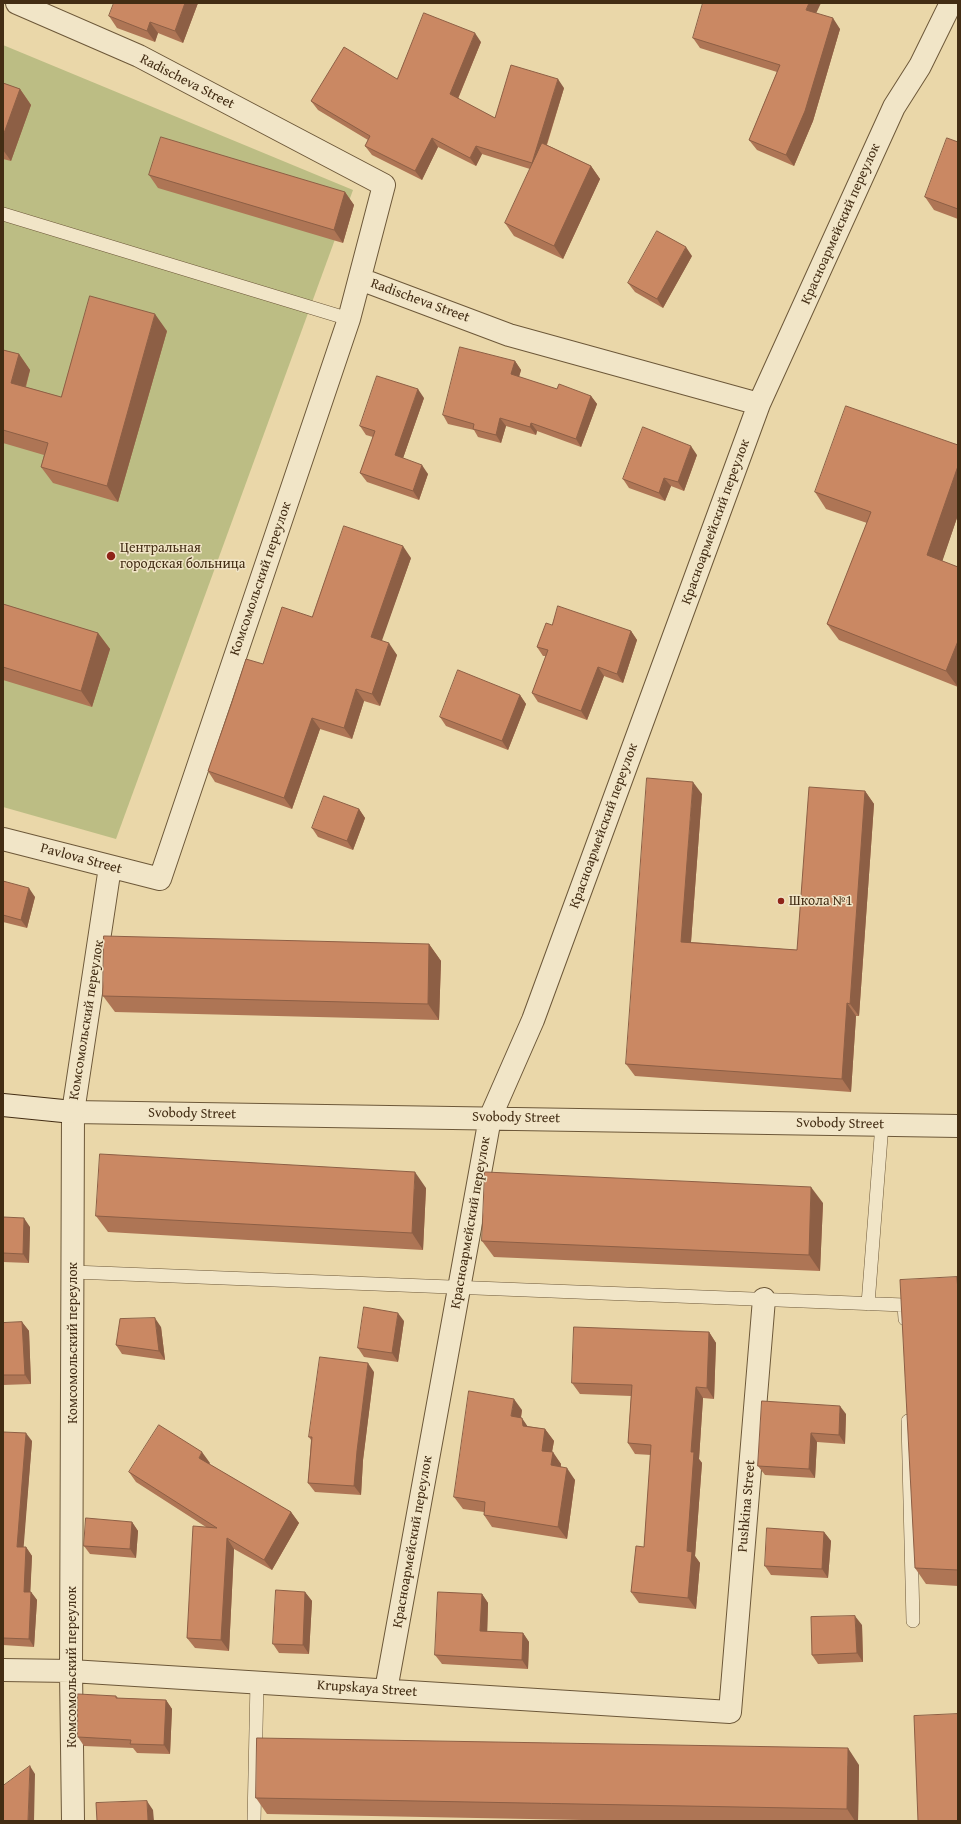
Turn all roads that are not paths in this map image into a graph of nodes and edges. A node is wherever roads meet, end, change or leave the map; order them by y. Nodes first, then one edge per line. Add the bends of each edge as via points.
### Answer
1 (17, 3) edge
2 (951, 3) edge
3 (3, 214) edge
4 (360, 279) junction
5 (349, 319) junction
6 (759, 404) junction
7 (3, 839) edge
8 (110, 867) junction
9 (160, 879) joint
10 (3, 1105) edge
11 (73, 1112) junction
12 (3, 1113) edge
13 (490, 1118) junction
14 (882, 1124) junction
15 (958, 1126) edge
16 (73, 1272) junction
17 (459, 1287) junction
18 (764, 1299) junction
19 (868, 1304) junction
20 (905, 1329) edge
21 (907, 1408) edge
22 (913, 1621) dead end
23 (3, 1670) edge
24 (71, 1671) junction
25 (257, 1682) junction
26 (386, 1690) junction
27 (730, 1712) joint
28 (73, 1821) edge
29 (254, 1821) edge

1 - 4 street, Radischeva Street via 138,56 384,185
2 - 6 street, Красноармейский переулок via 920,66 894,107
3 - 5 lane
4 - 5 street, Комсомольский переулок
4 - 6 street, Radischeva Street via 509,334
5 - 9 street, Комсомольский переулок
6 - 13 street, Красноармейский переулок via 533,1020
7 - 8 street, Pavlova Street
8 - 9 street, Pavlova Street
8 - 11 street, Комсомольский переулок
10 - 11 street, Svobody Street
11 - 12 street, Svobody Street
11 - 13 street, Svobody Street
11 - 16 street, Комсомольский переулок
13 - 14 street, Svobody Street
13 - 17 street, Красноармейский переулок
14 - 15 street, Svobody Street
14 - 19 lane
16 - 17 lane
16 - 24 street, Комсомольский переулок
17 - 18 lane
17 - 26 street, Красноармейский переулок
18 - 19 lane
18 - 27 street, Pushkina Street
19 - 20 lane via 904,1305
21 - 22 lane
23 - 24 street, Krupskaya Street
24 - 25 street, Krupskaya Street
24 - 28 street, Комсомольский переулок
25 - 26 street, Krupskaya Street
25 - 29 lane
26 - 27 street, Krupskaya Street

